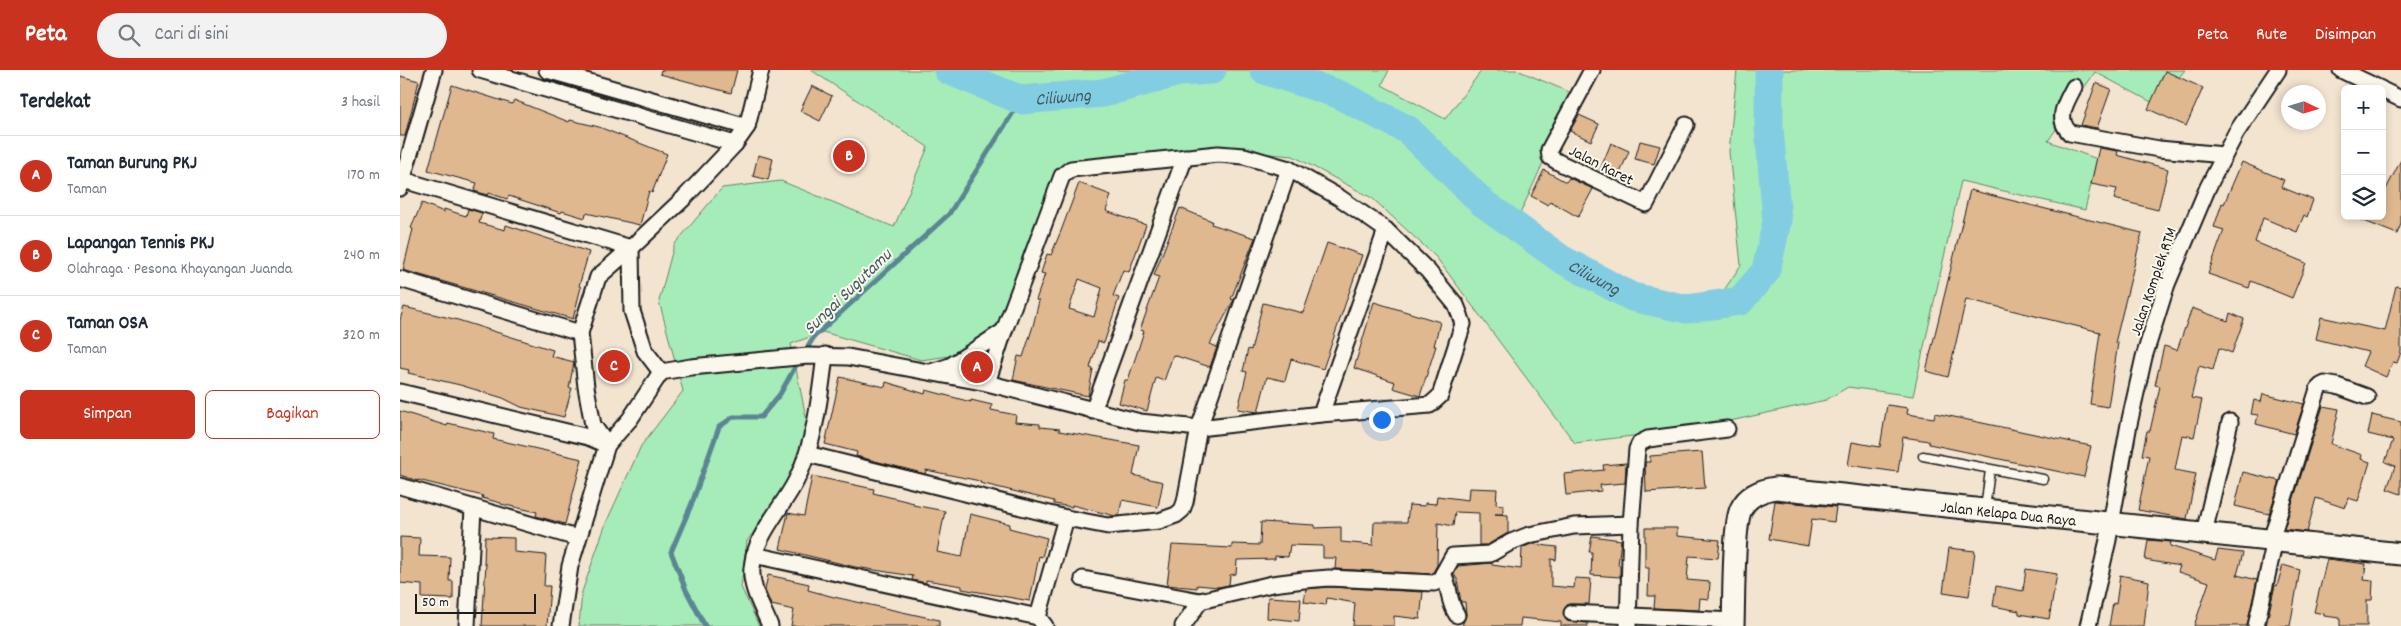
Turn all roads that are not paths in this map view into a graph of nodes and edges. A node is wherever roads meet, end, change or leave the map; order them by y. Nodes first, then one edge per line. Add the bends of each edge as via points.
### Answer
1 (434, 70) edge
2 (480, 70) edge
3 (547, 70) edge
4 (761, 70) edge
5 (1592, 70) edge
6 (2278, 70) edge
7 (2341, 70) edge
8 (2373, 85) edge
9 (2074, 87) dead end
10 (2386, 92) edge
11 (2401, 99) edge
12 (1686, 125) dead end
13 (747, 127) junction
14 (735, 144) junction
15 (2224, 156) junction
16 (1185, 157) junction
17 (1288, 169) junction
18 (401, 183) edge
19 (1386, 230) junction
20 (631, 248) junction
21 (400, 279) edge
22 (1004, 331) junction
23 (580, 333) junction
24 (825, 355) junction
25 (661, 372) junction
26 (929, 372) junction
27 (987, 384) junction
28 (400, 392) edge
29 (2367, 396) dead end
30 (1094, 411) junction
31 (1321, 414) junction
32 (2230, 422) dead end
33 (1199, 428) junction
34 (1727, 429) dead end
35 (608, 445) junction
36 (807, 454) junction
37 (1923, 456) dead end
38 (1990, 470) junction
39 (2043, 480) dead end
40 (400, 486) edge
41 (473, 508) junction
42 (1985, 509) junction
43 (1066, 518) junction
44 (2111, 522) junction
45 (1631, 524) junction
46 (2204, 533) junction
47 (577, 538) junction
48 (2273, 540) junction
49 (2401, 554) edge
50 (754, 555) junction
51 (1443, 574) junction
52 (1083, 579) dead end
53 (1200, 601) junction
54 (1572, 613) dead end
55 (1457, 615) dead end
56 (1628, 620) edge
57 (1042, 622) edge
58 (1733, 624) edge
59 (467, 626) edge
60 (561, 626) edge
61 (770, 626) edge
62 (1183, 626) edge
63 (2088, 626) edge
64 (2256, 626) edge

1 - 18 street
2 - 14 street
3 - 13 street
4 - 13 street
5 - 12 street, Jalan Karet via 1552,142 1550,157 1646,204
6 - 15 street, Jalan Komplek RTM
7 - 8 street
9 - 15 street via 2061,115 2063,127 2070,133 2160,149
10 - 11 street
13 - 14 street
14 - 20 street
15 - 44 street, Jalan Komplek RTM via 2189,226 2167,284 2140,373
16 - 17 street via 1244,156
16 - 22 street via 1071,169 1064,173
16 - 30 street
17 - 19 street via 1340,198
17 - 33 street
18 - 20 street
19 - 31 street
19 - 31 street via 1428,271 1456,305 1460,315 1462,324 1440,396 1430,405
20 - 23 street via 598,277
20 - 25 street via 632,311 645,351
21 - 23 street
22 - 26 street via 950,366
22 - 27 street
23 - 35 street via 594,425
24 - 25 street
24 - 26 street
24 - 36 street
25 - 35 street via 630,419
26 - 27 street
27 - 30 street
28 - 35 street via 588,437
29 - 48 street via 2330,385 2318,389
30 - 33 street via 1140,422
31 - 33 street
32 - 46 street
33 - 43 street via 1185,502 1176,515 1159,521 1108,526
34 - 45 street via 1648,439 1640,444 1635,456
35 - 47 street
36 - 43 street
36 - 50 street via 791,489 758,541
37 - 38 lane
38 - 39 lane
38 - 42 lane
40 - 41 street
41 - 47 street
41 - 59 street
42 - 44 main road, Jalan Kelapa Dua Raya
42 - 58 main road, Jalan Kelapa Dua Raya via 1788,488 1766,489 1754,494 1738,518
43 - 57 street
44 - 46 main road, Jalan Kelapa Dua Raya
44 - 63 street, Jalan Komplek RTM
45 - 51 street via 1574,526 1529,535 1490,554 1453,556
45 - 56 street
46 - 48 main road, Jalan Kelapa Dua Raya
47 - 60 street via 565,587
48 - 49 main road, Jalan Kelapa Dua Raya
48 - 64 street
50 - 57 street
50 - 61 street via 752,581
51 - 53 street via 1434,583 1329,578 1294,581
51 - 55 street via 1448,582 1450,605
52 - 53 street
53 - 62 street
54 - 56 street
56 - 58 street

